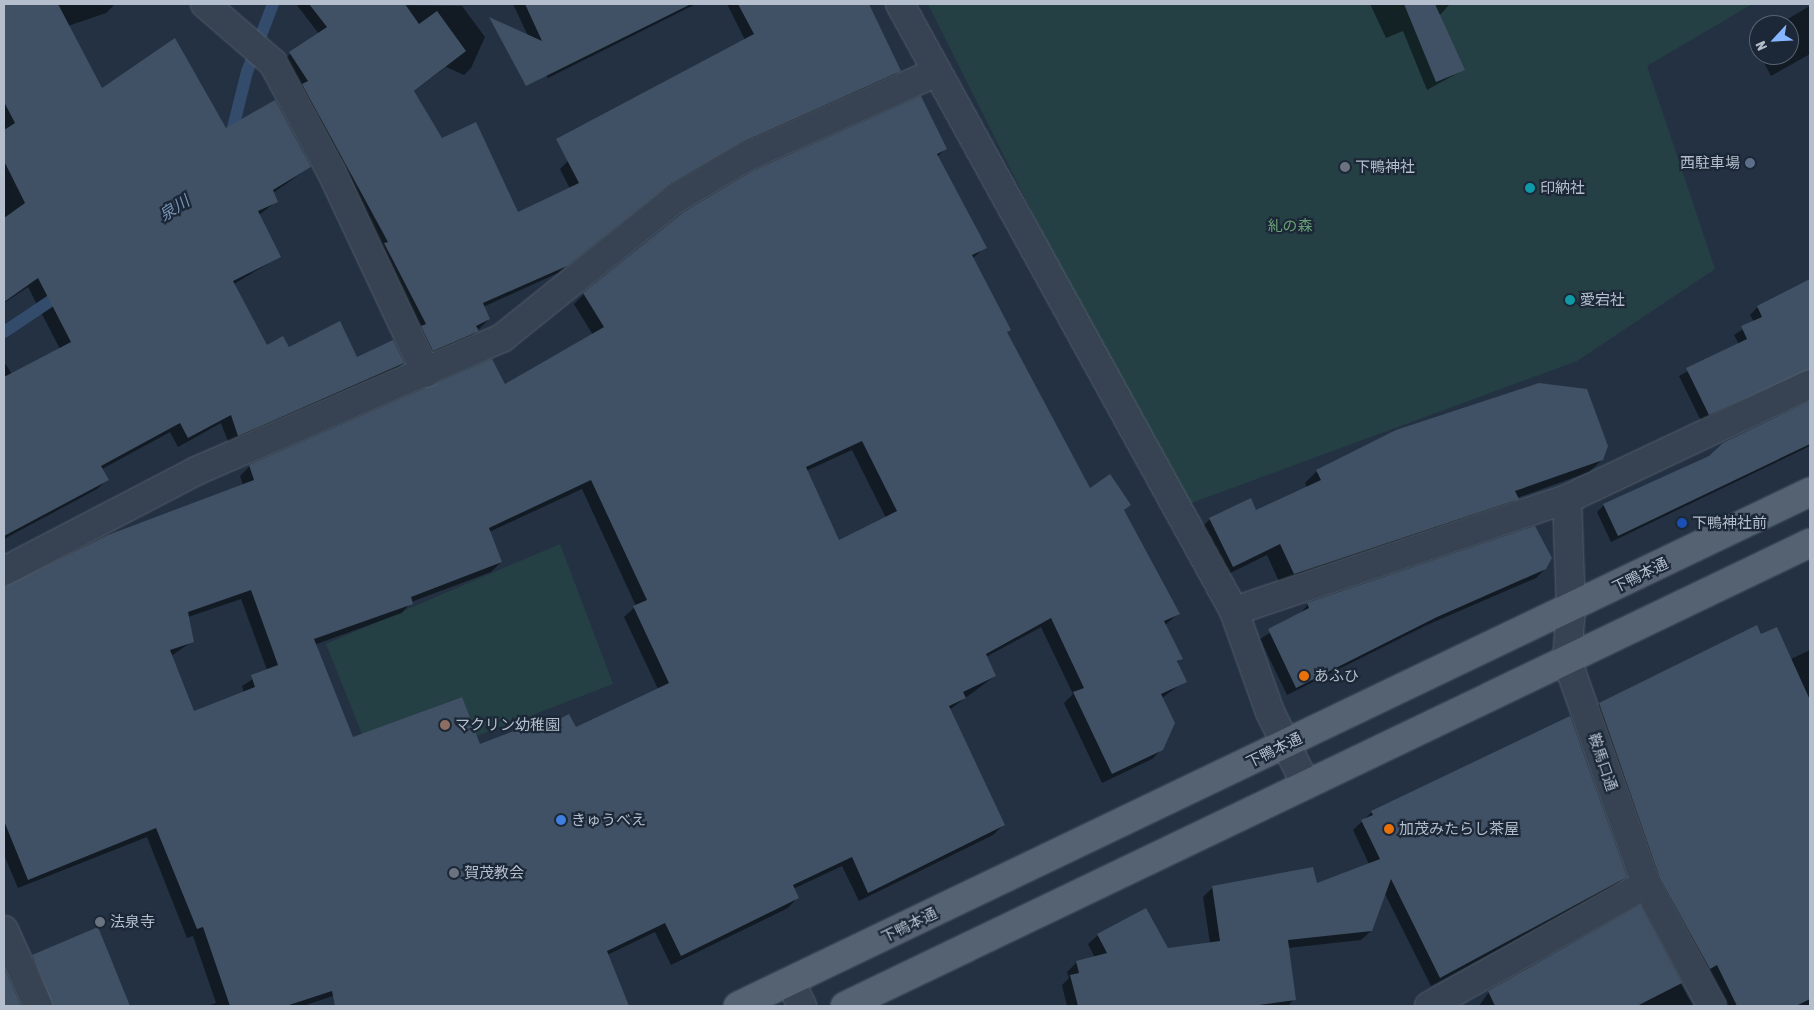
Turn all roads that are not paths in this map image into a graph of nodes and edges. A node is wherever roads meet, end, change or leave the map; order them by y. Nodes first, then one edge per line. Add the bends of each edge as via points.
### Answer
1 (205, 4) edge
2 (900, 4) edge
3 (936, 73) junction
4 (426, 373) junction
5 (1810, 384) edge
6 (1810, 492) edge
7 (1567, 499) junction
8 (1810, 543) edge
9 (4, 571) edge
10 (1571, 608) junction
11 (1234, 611) junction
12 (1567, 660) junction
13 (1286, 744) junction
14 (1306, 785) junction
15 (1646, 884) junction
16 (4, 930) edge
17 (790, 982) junction
18 (38, 1006) edge
19 (738, 1006) edge
20 (802, 1006) edge
21 (844, 1006) edge
22 (1429, 1006) edge
23 (1712, 1006) edge

1 - 4 street via 272,63 331,171
2 - 3 street
3 - 4 street via 738,162 675,199 502,338
3 - 11 street
4 - 9 street via 196,471
5 - 7 street
6 - 10 main road, 下鴨本通
7 - 10 street, 鞍馬口通
7 - 11 street
8 - 12 main road
10 - 12 street, 鞍馬口通
10 - 13 main road, 下鴨本通
11 - 13 street
12 - 14 main road
12 - 15 street, 鞍馬口通
13 - 14 street
13 - 17 main road, 下鴨本通
14 - 21 main road
15 - 22 street
15 - 23 street, 鞍馬口通
16 - 18 street
17 - 19 main road, 下鴨本通
17 - 20 street

